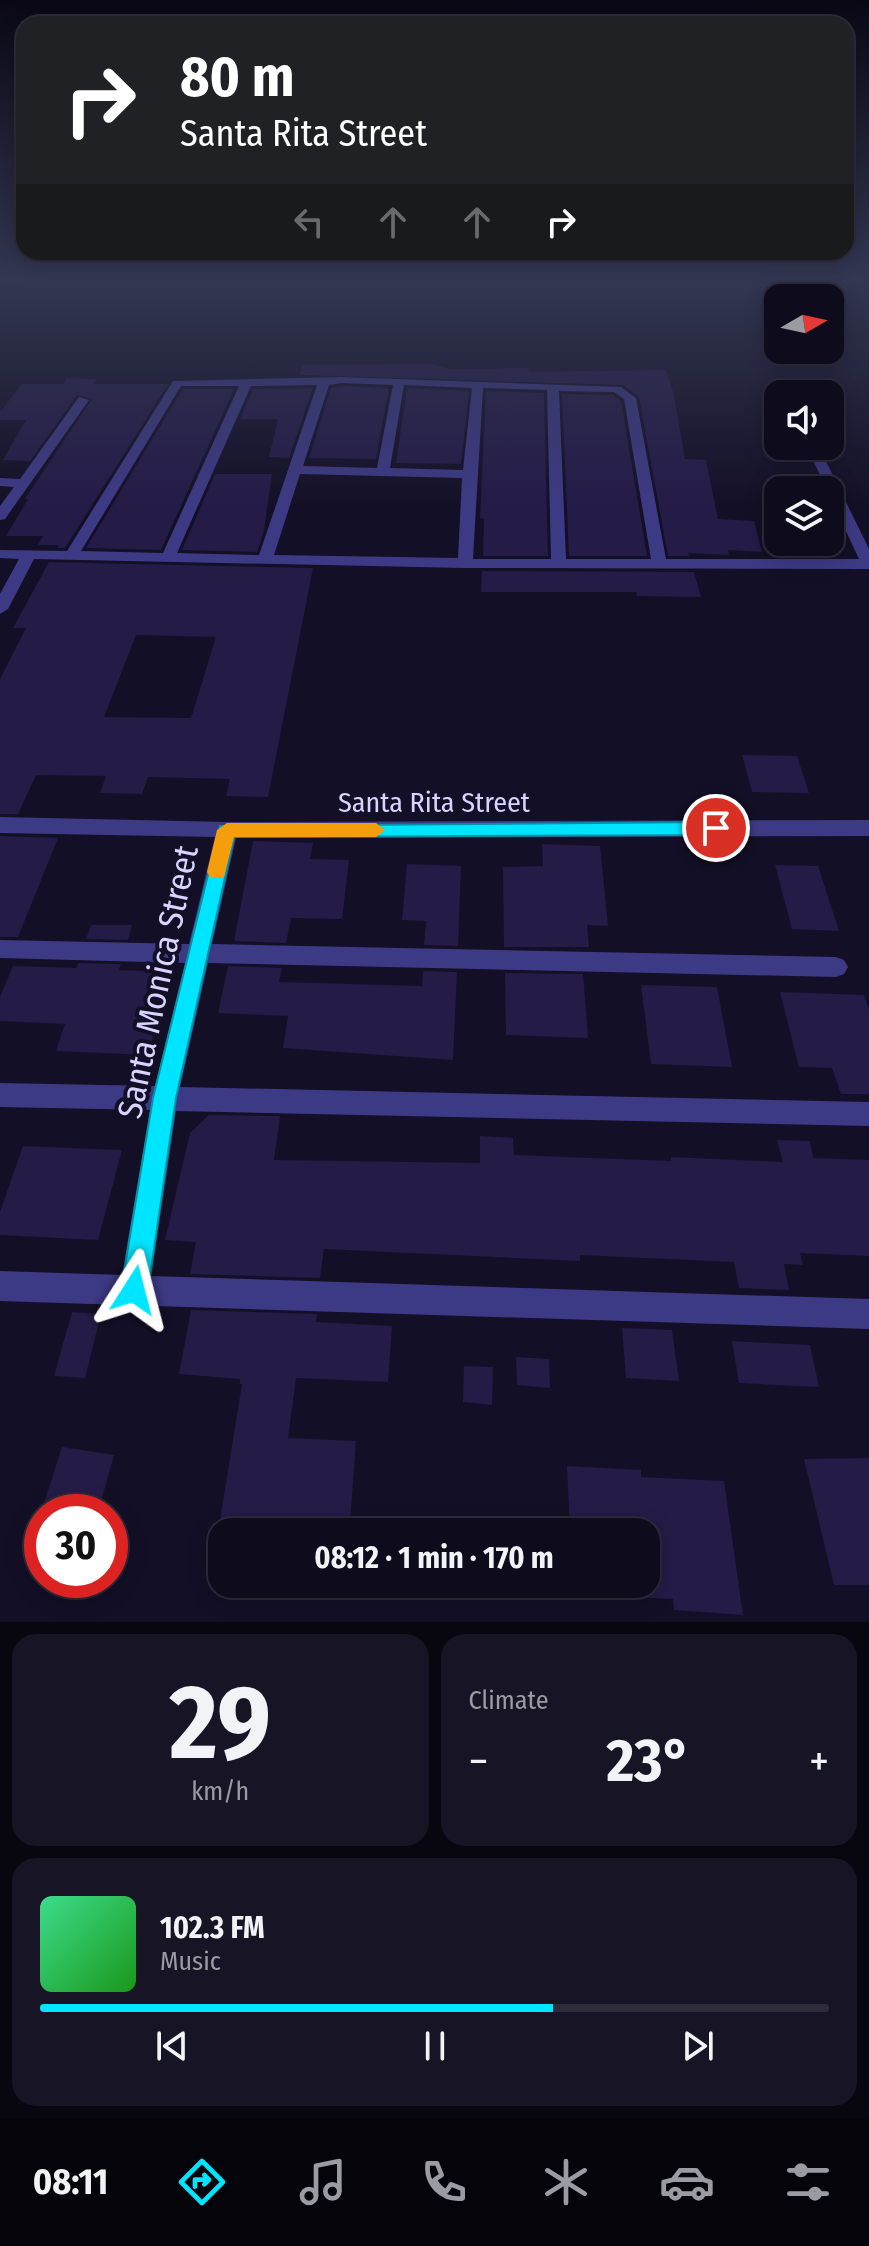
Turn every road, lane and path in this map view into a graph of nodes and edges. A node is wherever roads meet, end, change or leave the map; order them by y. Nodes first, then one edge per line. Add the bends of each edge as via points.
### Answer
1 (247, 382) junction
2 (324, 382) junction
3 (399, 382) junction
4 (478, 384) junction
5 (553, 387) junction
6 (83, 400) dead end
7 (819, 460) edge
8 (297, 470) junction
9 (383, 472) junction
10 (469, 474) junction
11 (0, 482) edge
12 (26, 483) junction
13 (0, 516) edge
14 (0, 554) edge
15 (72, 554) junction
16 (29, 555) junction
17 (168, 557) junction
18 (265, 560) junction
19 (465, 563) junction
20 (559, 563) junction
21 (659, 563) junction
22 (869, 564) edge
23 (0, 609) edge
24 (0, 825) edge
25 (869, 828) edge
26 (227, 830) junction
27 (0, 949) edge
28 (199, 952) junction
29 (836, 967) dead end
30 (0, 1095) edge
31 (165, 1098) junction
32 (869, 1114) edge
33 (0, 1286) edge
34 (134, 1290) junction
35 (869, 1314) edge

1 - 2 street
1 - 15 street via 177,383
1 - 17 street
2 - 3 street
2 - 8 street
3 - 4 street
3 - 9 street
4 - 5 street
4 - 10 street
5 - 20 street
5 - 21 street via 617,389 630,398
6 - 12 street
7 - 22 street
8 - 9 street
8 - 18 street
9 - 10 street
10 - 19 street
11 - 12 street
12 - 13 street
14 - 16 street
15 - 16 street
15 - 17 street
16 - 23 street
17 - 18 street
18 - 19 street
19 - 20 street
20 - 21 street
21 - 22 street
24 - 26 street, Santa Rita Street
25 - 26 street, Santa Rita Street
26 - 28 street, Santa Monica Street
27 - 28 street
28 - 29 street
28 - 31 street, Santa Monica Street
30 - 31 street
31 - 32 street
31 - 34 street, Santa Monica Street
33 - 34 street
34 - 35 street

